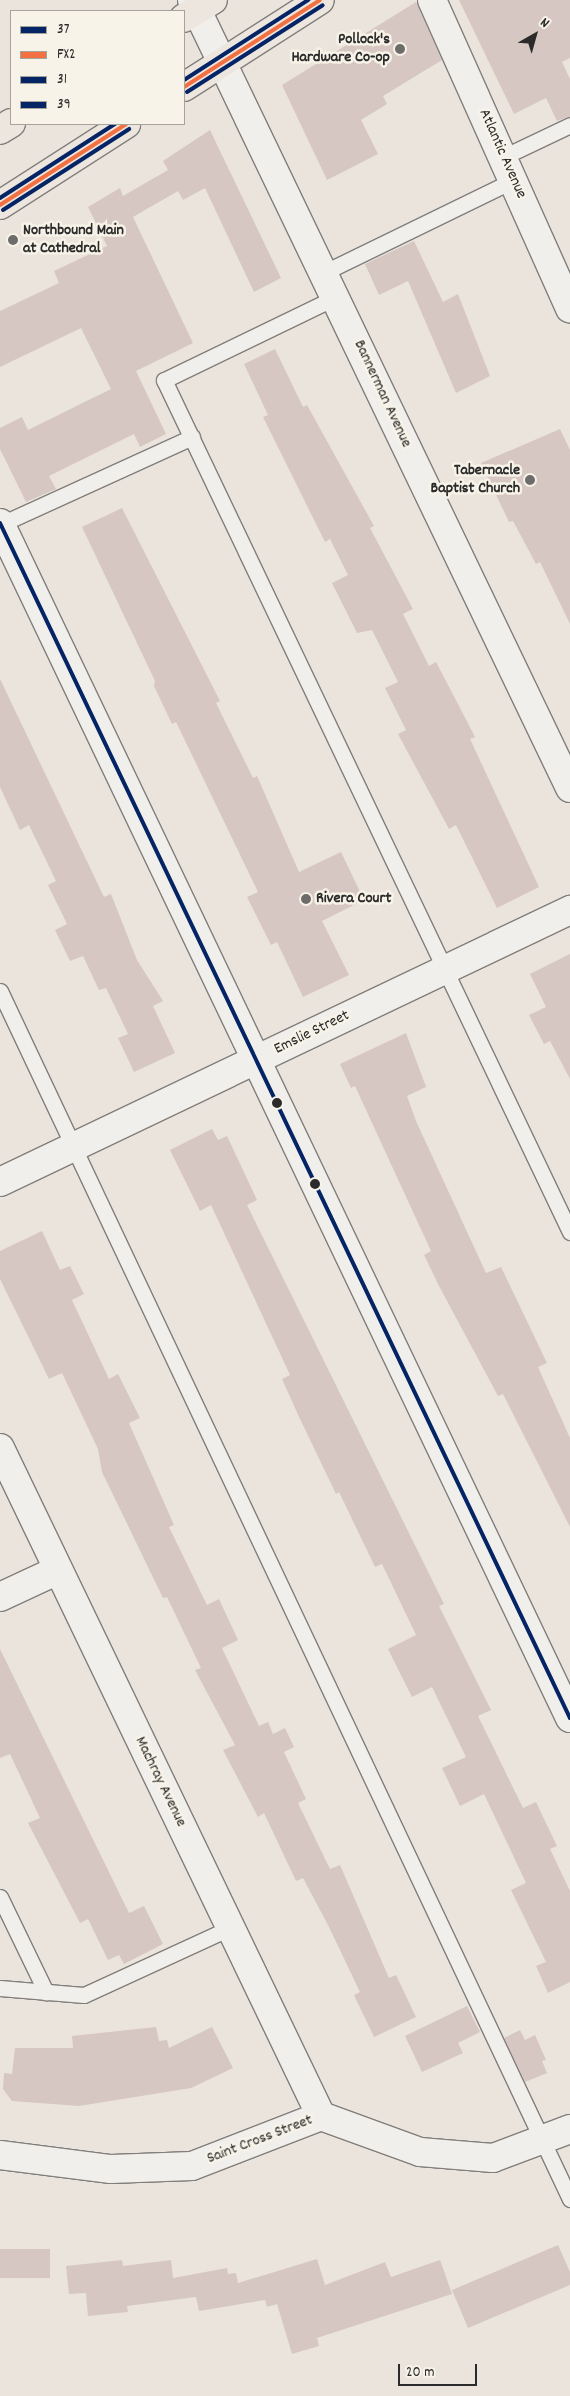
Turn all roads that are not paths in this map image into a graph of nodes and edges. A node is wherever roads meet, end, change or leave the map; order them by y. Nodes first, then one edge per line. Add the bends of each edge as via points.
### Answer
1 (320, 0) edge
2 (432, 0) edge
3 (196, 7) edge
4 (224, 60) junction
5 (185, 85) edge
6 (570, 124) edge
7 (124, 125) edge
8 (509, 168) junction
9 (0, 205) edge
10 (325, 272) junction
11 (336, 297) junction
12 (570, 308) edge
13 (192, 437) junction
14 (0, 524) edge
15 (570, 788) edge
16 (570, 910) edge
17 (444, 970) junction
18 (0, 991) edge
19 (256, 1060) junction
20 (74, 1147) junction
21 (0, 1182) edge
22 (570, 1232) edge
23 (0, 1448) edge
24 (58, 1570) junction
25 (0, 1597) edge
26 (570, 1718) edge
27 (0, 1897) edge
28 (230, 1928) junction
29 (0, 1988) edge
30 (46, 1992) junction
31 (321, 2116) junction
32 (570, 2129) edge
33 (542, 2142) junction
34 (0, 2155) edge
35 (570, 2198) edge

1 - 4 main road
2 - 8 street, Atlantic Avenue
3 - 4 street, Bannerman Avenue
4 - 5 main road
4 - 10 street, Bannerman Avenue
6 - 8 lane
7 - 9 main road
8 - 10 lane
8 - 12 street, Atlantic Avenue
10 - 11 street, Bannerman Avenue
11 - 13 lane via 164,380
11 - 15 street, Bannerman Avenue
13 - 14 lane
13 - 17 lane
14 - 19 street
16 - 17 street, Emslie Street
17 - 19 street, Emslie Street
17 - 22 lane
18 - 20 lane
19 - 20 street, Emslie Street
19 - 26 street
20 - 21 street, Emslie Street
20 - 33 lane
23 - 24 street, Machray Avenue
24 - 25 street
24 - 28 street, Machray Avenue
27 - 30 lane
28 - 30 lane via 84,1995
28 - 31 street, Machray Avenue
29 - 30 lane
31 - 33 street, Saint Cross Street via 420,2152 457,2158 493,2158
31 - 34 street, Saint Cross Street via 192,2166 112,2169
32 - 33 street, Saint Cross Street
33 - 35 lane

